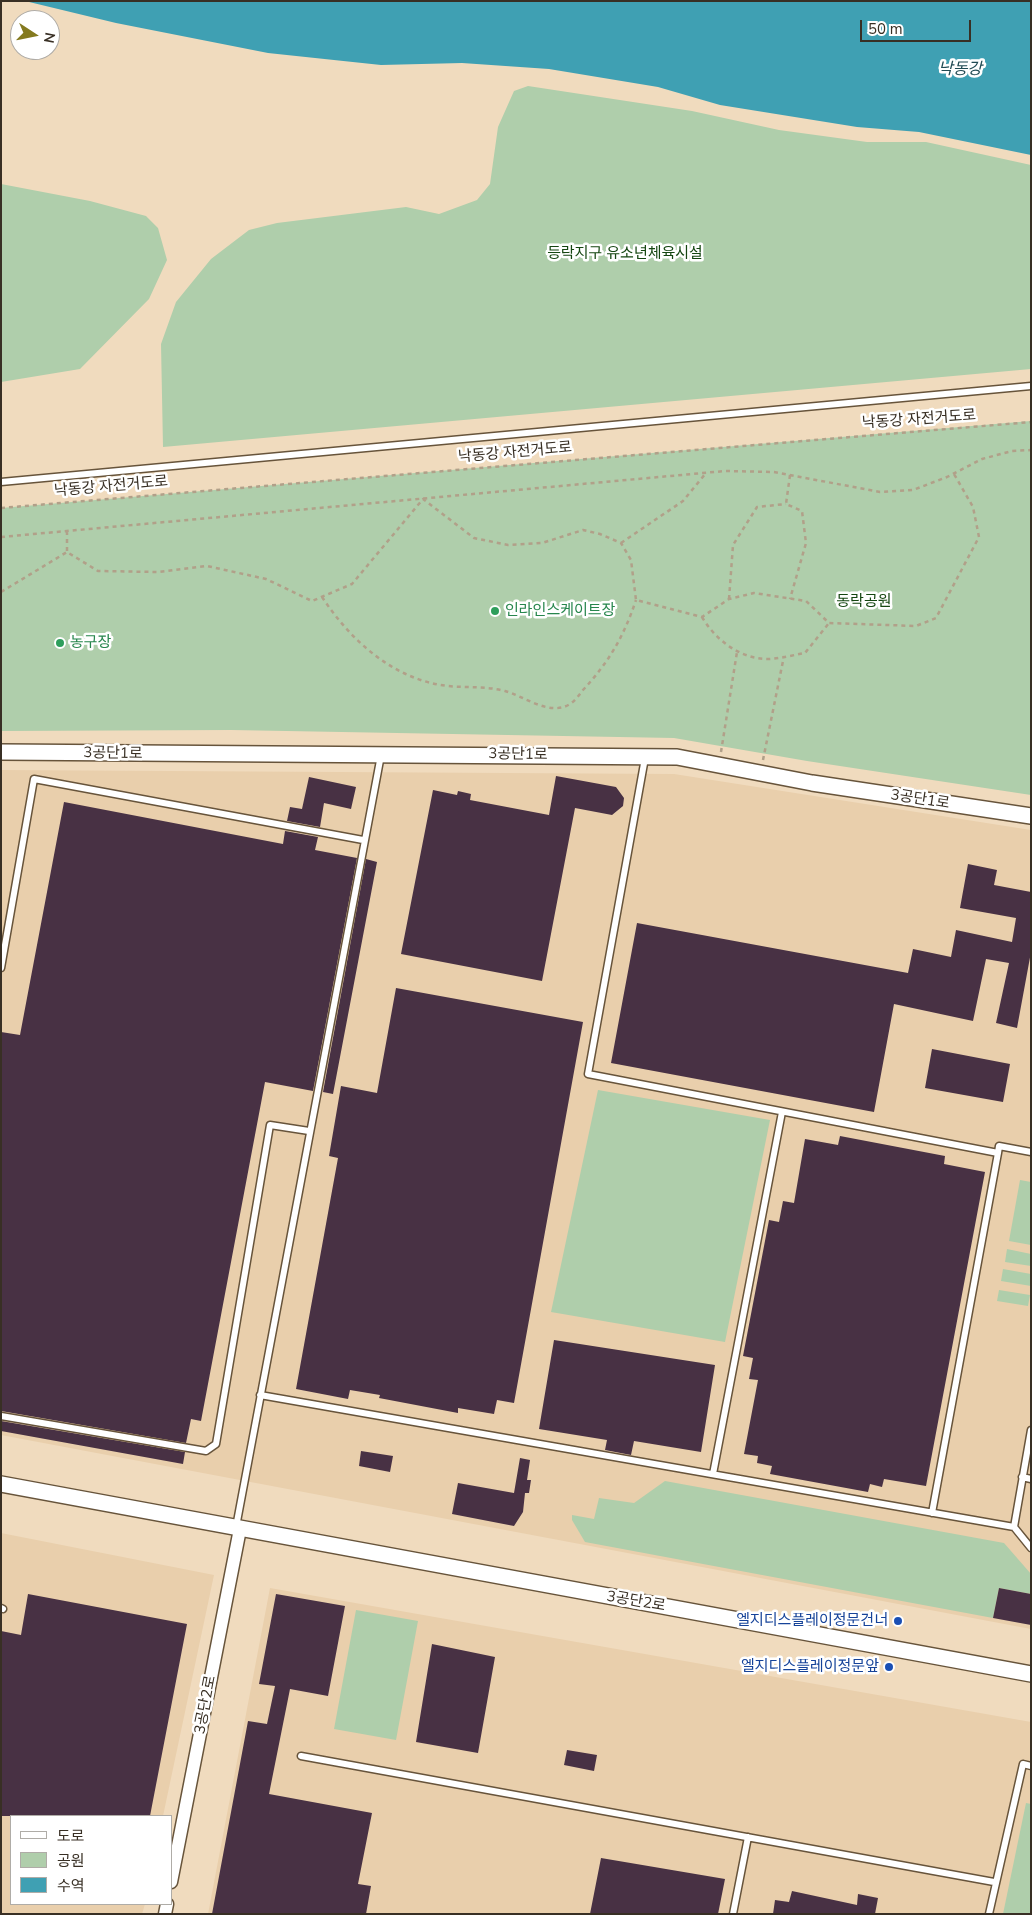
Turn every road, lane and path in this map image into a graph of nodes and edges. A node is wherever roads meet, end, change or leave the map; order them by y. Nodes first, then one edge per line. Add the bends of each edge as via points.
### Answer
1 (1031, 386) edge
2 (1031, 422) edge
3 (1031, 450) edge
4 (706, 473) junction
5 (790, 474) junction
6 (954, 474) junction
7 (1, 482) edge
8 (423, 499) junction
9 (786, 504) junction
10 (1, 508) edge
11 (66, 531) junction
12 (1, 537) edge
13 (621, 543) junction
14 (67, 552) junction
15 (1, 592) edge
16 (322, 597) junction
17 (729, 599) junction
18 (790, 599) junction
19 (636, 600) junction
20 (702, 617) junction
21 (829, 623) junction
22 (737, 652) junction
23 (784, 656) junction
24 (1, 752) edge
25 (381, 754) junction
26 (646, 757) junction
27 (719, 765) junction
28 (761, 774) junction
29 (1031, 816) edge
30 (364, 840) junction
31 (1, 968) edge
32 (782, 1112) junction
33 (309, 1131) junction
34 (1031, 1152) edge
35 (998, 1153) junction
36 (260, 1395) junction
37 (1, 1416) edge
38 (1031, 1430) edge
39 (713, 1474) junction
40 (1022, 1477) junction
41 (1031, 1479) edge
42 (1, 1484) edge
43 (932, 1513) junction
44 (1014, 1527) junction
45 (238, 1529) junction
46 (1031, 1548) edge
47 (1031, 1674) edge
48 (301, 1756) dead end
49 (1031, 1766) edge
50 (748, 1838) junction
51 (172, 1877) edge
52 (994, 1882) junction
53 (733, 1914) edge
54 (989, 1914) edge

1 - 7 lane
2 - 10 path, 낙동강 자전거도로
3 - 6 path via 982,459
4 - 5 path
4 - 8 path
4 - 13 path via 683,501
5 - 6 path via 880,492 913,490
5 - 9 path
6 - 21 path via 973,507 979,537 936,618 916,626
8 - 11 path
8 - 13 path via 474,538 508,545 542,543 583,530
8 - 16 path via 352,584
9 - 17 path via 757,507 733,545
9 - 18 path via 802,511 806,543
11 - 12 path
11 - 14 path
13 - 19 path via 631,560
14 - 15 path
14 - 16 path via 98,571 159,572 207,566 266,579 312,602
16 - 19 path via 339,622 389,667 417,680 448,686 482,686 554,708 569,705 600,672 626,631
17 - 18 path via 754,593
17 - 20 path
18 - 21 path via 806,601
19 - 20 path
20 - 22 path via 710,631
21 - 23 path via 805,653
22 - 23 path via 768,659
22 - 27 path
23 - 28 path
24 - 25 street, 3공단1로
25 - 26 street, 3공단1로
25 - 30 lane
26 - 27 street, 3공단1로 via 678,757
26 - 32 lane via 588,1074
27 - 28 street, 3공단1로
28 - 29 street, 3공단1로
30 - 31 lane via 34,779
30 - 33 lane
32 - 35 lane
32 - 39 lane
33 - 36 lane
33 - 37 lane via 270,1125 216,1444 206,1451
34 - 35 lane via 999,1146
35 - 43 lane
36 - 39 lane
36 - 45 lane
38 - 40 lane
39 - 43 lane
40 - 41 lane
40 - 44 lane
42 - 45 street, 3공단2로
43 - 44 lane
44 - 46 lane
45 - 47 street, 3공단2로
45 - 51 street, 3공단2로
48 - 50 lane
49 - 52 lane via 1023,1764
50 - 52 lane
50 - 53 lane
52 - 54 lane

